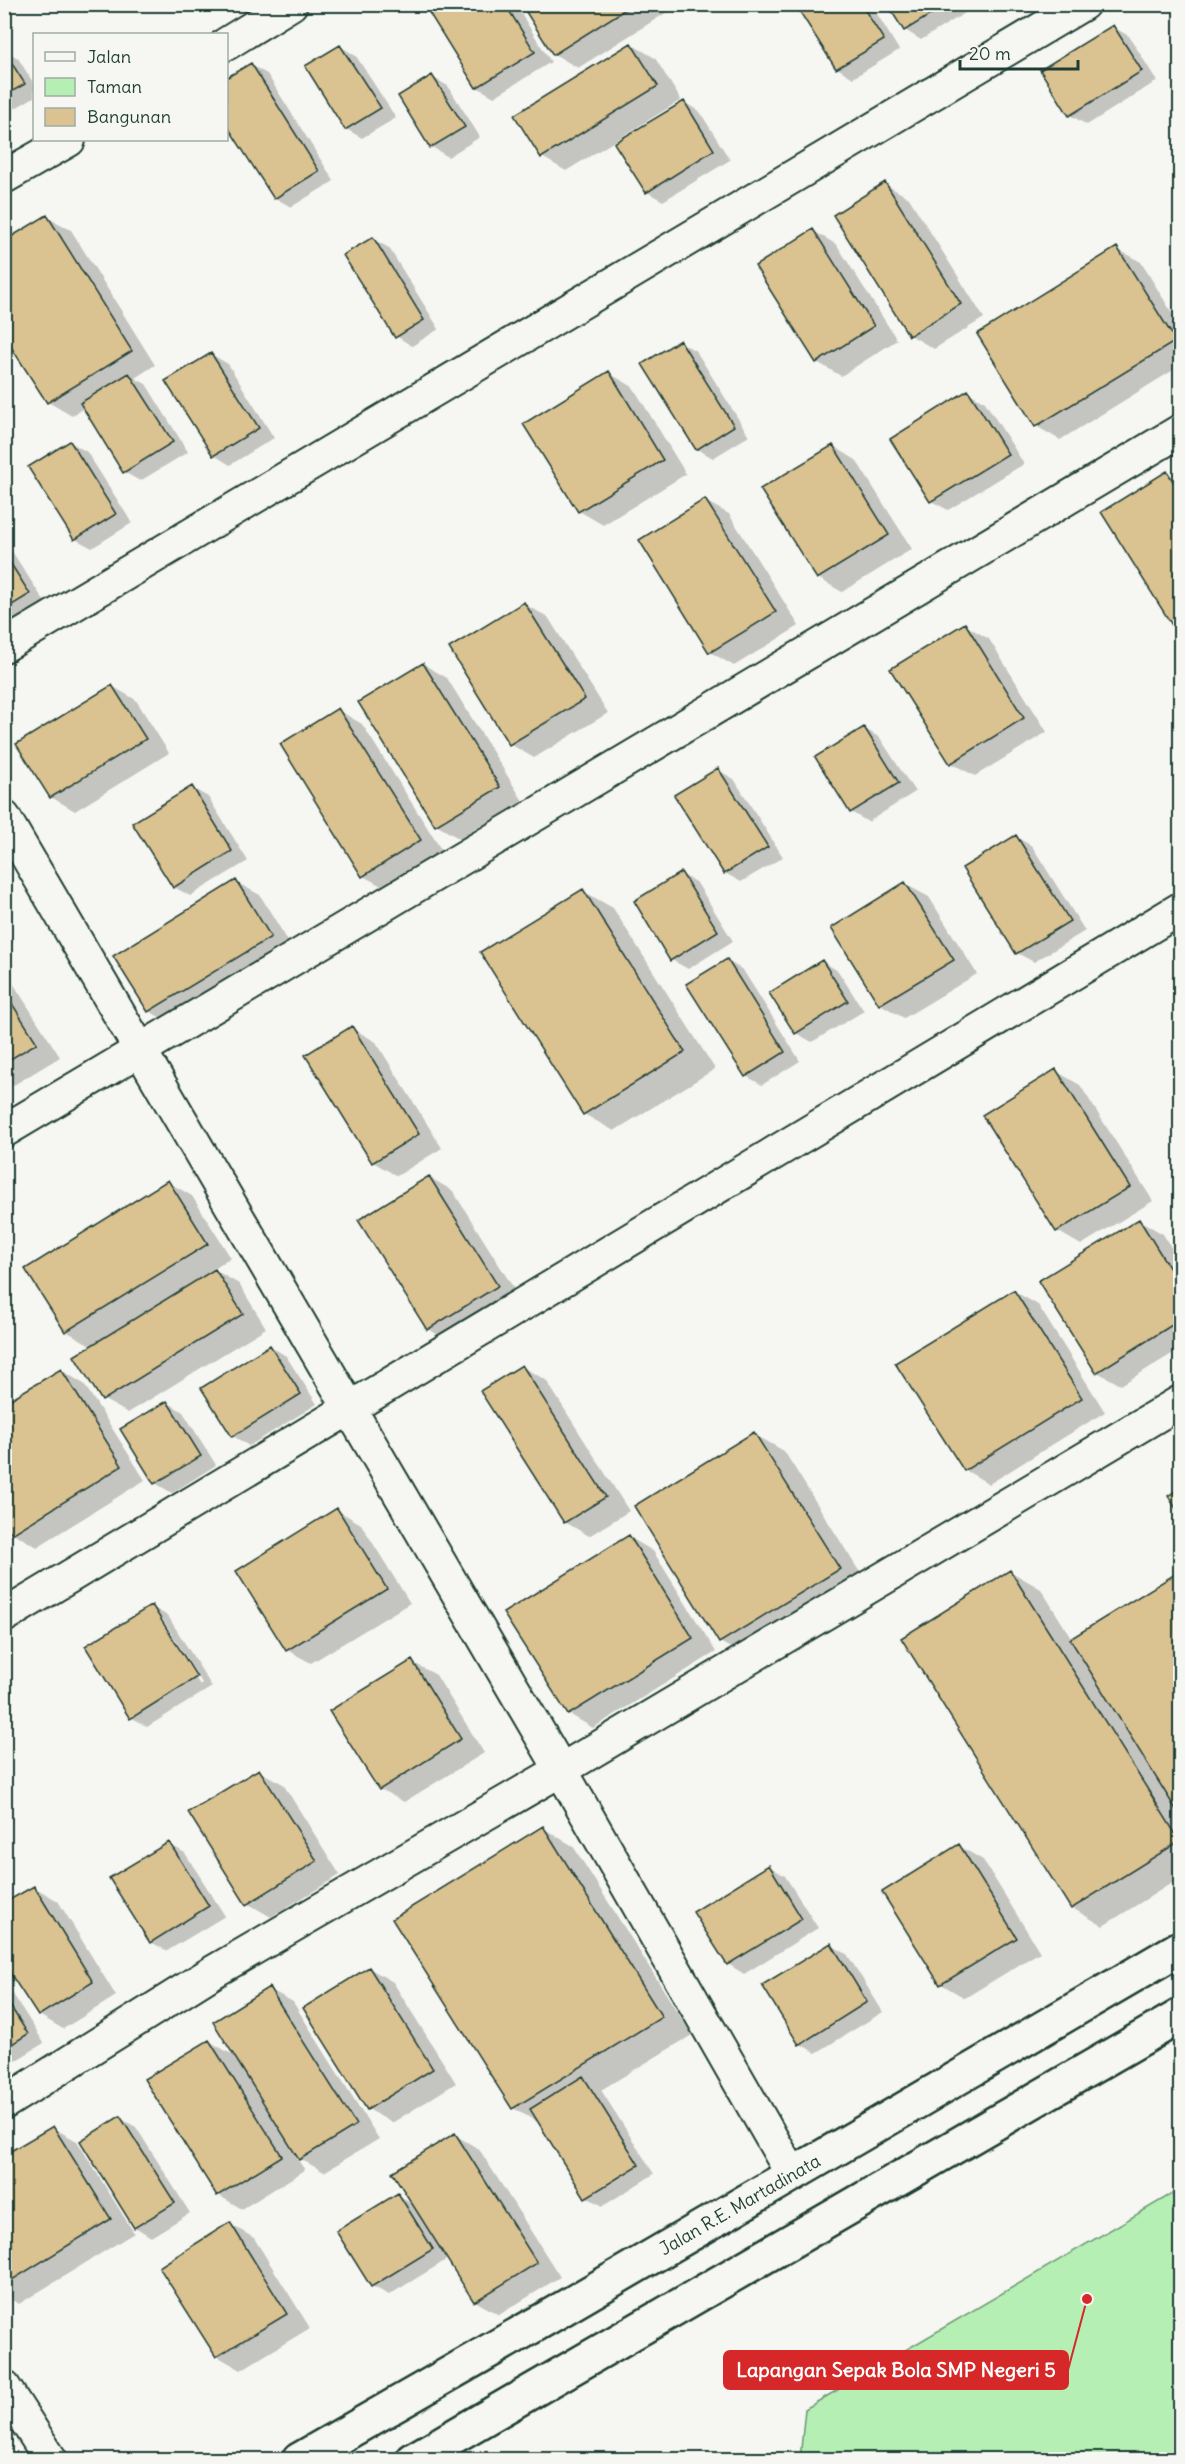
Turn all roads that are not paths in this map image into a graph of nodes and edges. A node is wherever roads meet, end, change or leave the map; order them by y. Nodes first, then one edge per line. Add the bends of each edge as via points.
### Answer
1 (291, 4) edge
2 (1083, 4) edge
3 (228, 43) edge
4 (67, 141) edge
5 (4, 177) edge
6 (1180, 431) edge
7 (4, 646) edge
8 (4, 816) edge
9 (1180, 909) edge
10 (141, 1050) junction
11 (4, 1131) edge
12 (1180, 1402) edge
13 (348, 1408) junction
14 (4, 1616) edge
15 (561, 1770) junction
16 (1180, 1948) edge
17 (1180, 2016) edge
18 (4, 2103) edge
19 (792, 2174) junction
20 (4, 2386) edge
21 (51, 2460) edge
22 (299, 2460) edge
23 (413, 2460) edge

1 - 3 street
2 - 7 street
4 - 5 street
6 - 10 street
8 - 10 street
9 - 13 street
10 - 11 street
10 - 13 street
12 - 15 street
13 - 14 street
13 - 15 street
15 - 18 street via 213,1972
15 - 19 street
16 - 19 highway, Jalan R.E. Martadinata
17 - 23 highway
19 - 22 highway, Jalan R.E. Martadinata
20 - 21 street

